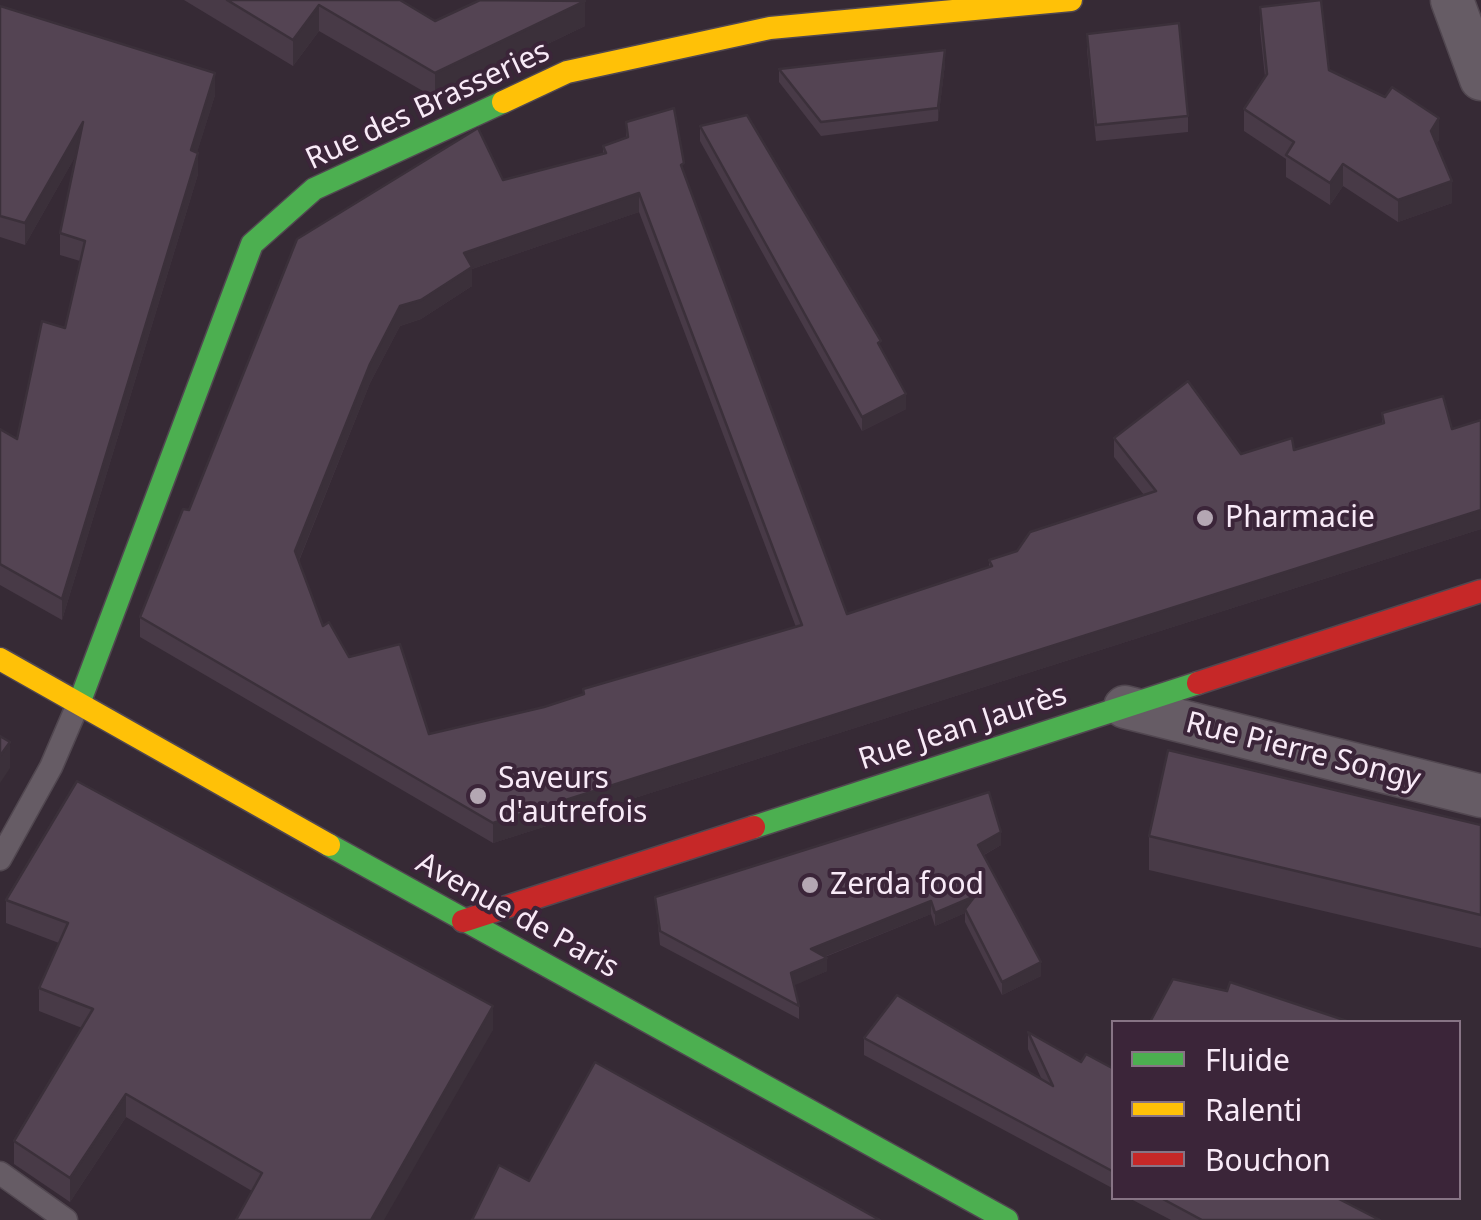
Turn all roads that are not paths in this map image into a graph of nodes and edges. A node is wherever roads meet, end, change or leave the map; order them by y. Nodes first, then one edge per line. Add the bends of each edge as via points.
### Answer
1 (1071, 0) edge
2 (1452, 0) edge
3 (766, 14) edge
4 (1481, 78) edge
5 (1481, 591) edge
6 (0, 659) edge
7 (80, 701) junction
8 (1124, 707) junction
9 (1481, 796) edge
10 (0, 859) edge
11 (463, 921) junction
12 (0, 1173) edge
13 (66, 1220) edge
14 (1008, 1220) edge

1 - 3 main road, Rue des Brasseries
2 - 4 street
3 - 7 main road, Rue des Brasseries via 566,72 314,189 252,244
5 - 8 main road, Rue Jean Jaurès
6 - 7 main road, Avenue de Paris
7 - 10 lane
7 - 11 main road, Avenue de Paris
8 - 9 street, Rue Pierre Songy
8 - 11 main road, Rue Jean Jaurès
11 - 14 main road, Avenue de Paris
12 - 13 lane

